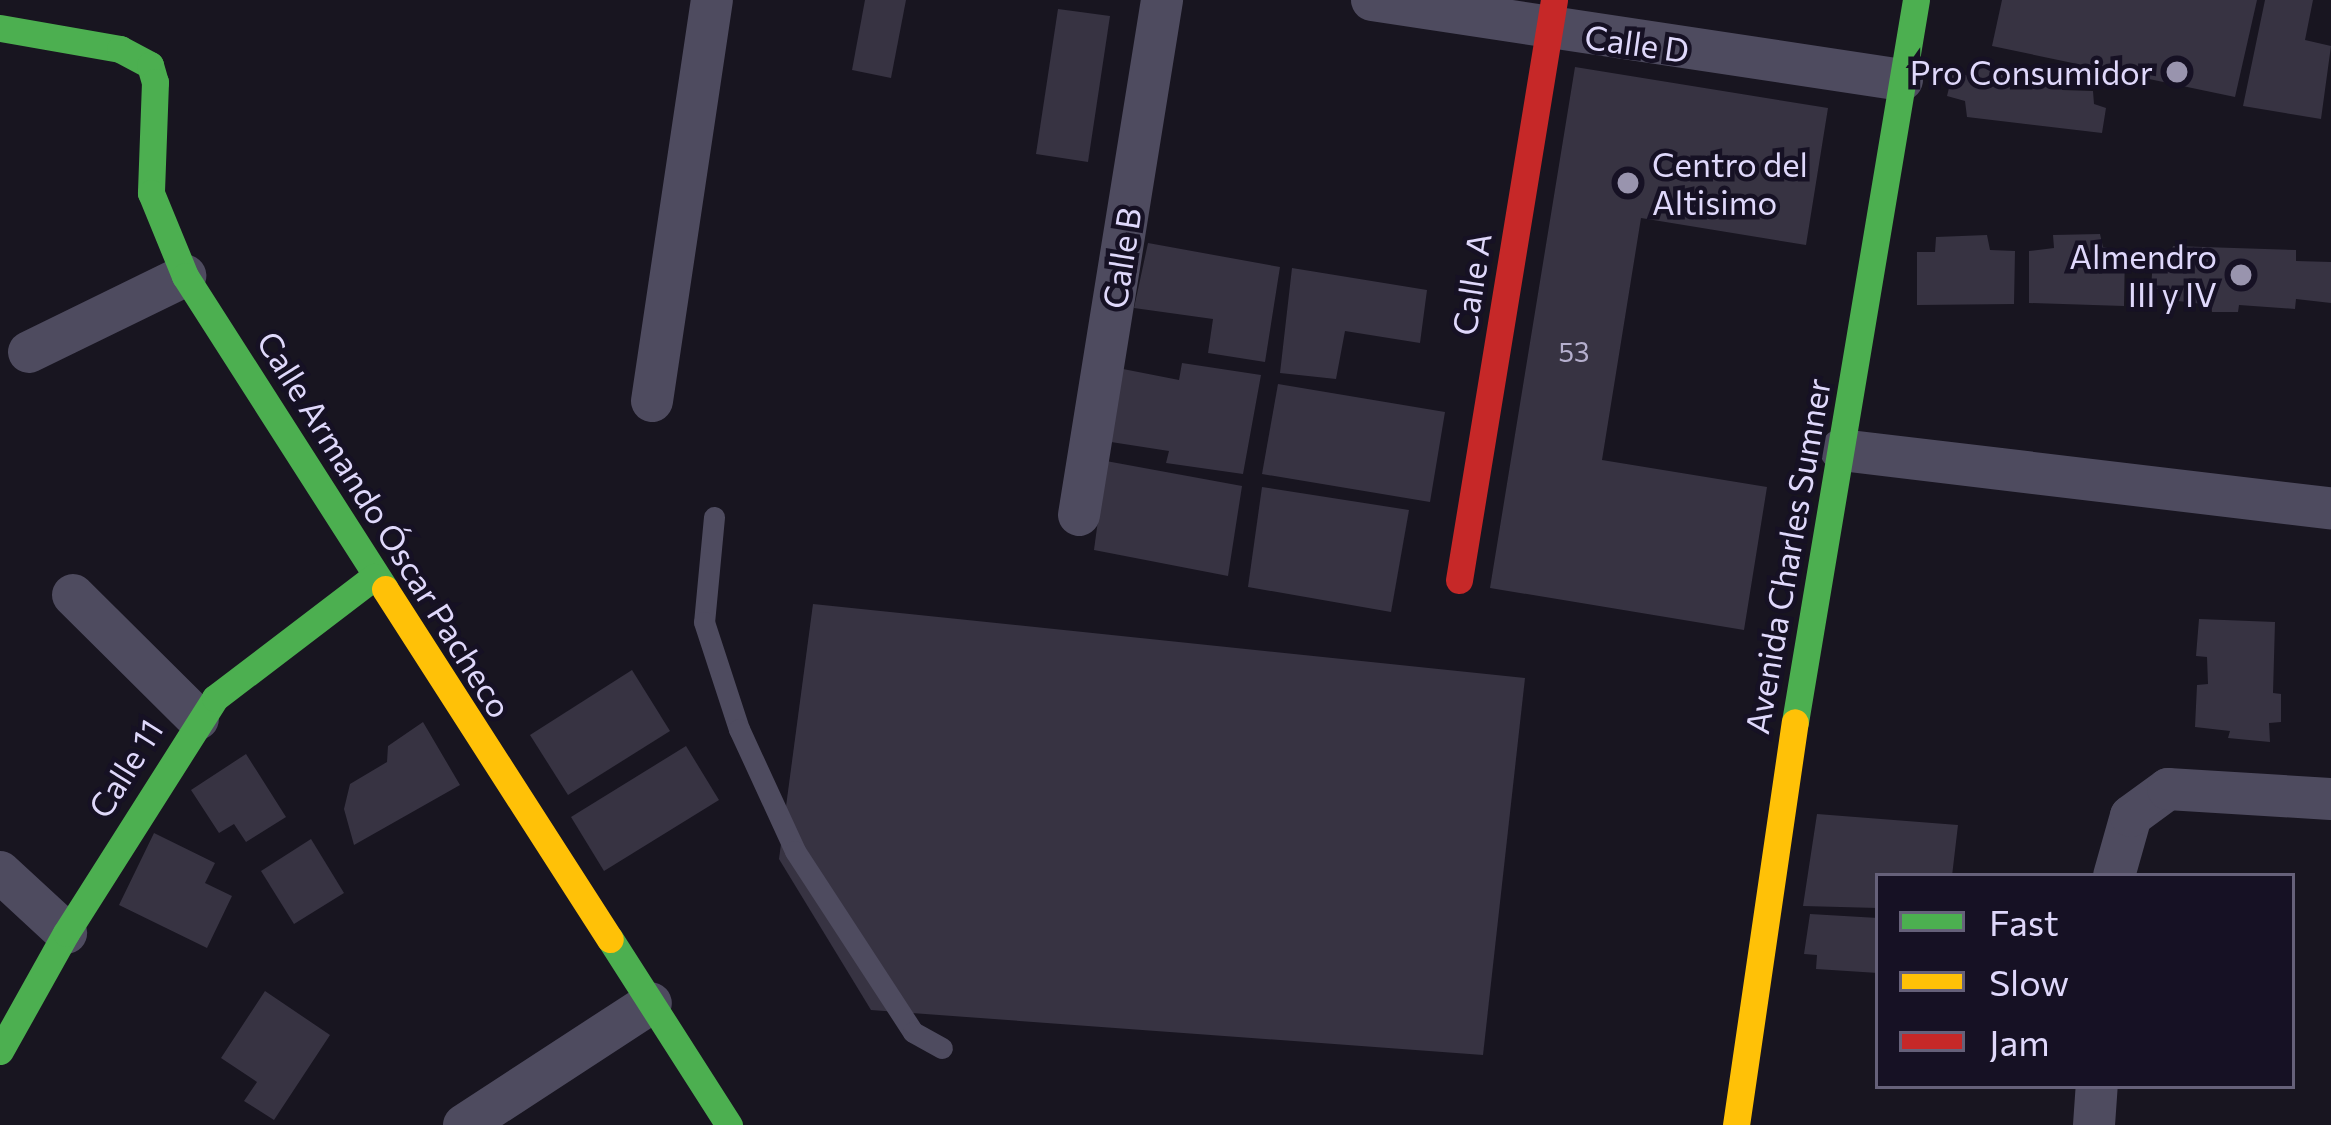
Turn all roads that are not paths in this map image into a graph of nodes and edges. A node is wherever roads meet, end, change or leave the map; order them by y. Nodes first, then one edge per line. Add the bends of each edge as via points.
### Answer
1 (712, 0) edge
2 (1162, 0) edge
3 (1372, 0) edge
4 (1916, 0) edge
5 (1551, 15) edge
6 (0, 28) edge
7 (1902, 80) junction
8 (185, 276) junction
9 (29, 352) dead end
10 (652, 401) dead end
11 (1841, 450) junction
12 (2331, 508) edge
13 (1079, 515) dead end
14 (714, 517) dead end
15 (374, 577) junction
16 (1459, 580) dead end
17 (73, 595) dead end
18 (198, 719) junction
19 (2331, 799) edge
20 (0, 872) edge
21 (2114, 873) edge
22 (66, 933) junction
23 (651, 1003) junction
24 (942, 1048) dead end
25 (0, 1051) edge
26 (2097, 1089) edge
27 (464, 1125) edge
28 (729, 1125) edge
29 (1736, 1125) edge
30 (2094, 1125) edge

1 - 10 street
2 - 13 street, Calle B
3 - 5 street, Calle D
4 - 7 street, Avenida Charles Sumner
5 - 7 street, Calle D
5 - 16 street, Calle A
6 - 8 street, Calle Armando Óscar Pacheco via 120,49 150,65 151,193
7 - 11 street, Avenida Charles Sumner
8 - 9 street
8 - 15 street, Calle Armando Óscar Pacheco
11 - 12 street
11 - 29 street, Avenida Charles Sumner
14 - 24 lane via 704,622 739,729 794,851 913,1032
15 - 18 street, Calle 11 via 244,671
15 - 23 street, Calle Armando Óscar Pacheco
17 - 18 street
18 - 22 street, Calle 11
19 - 21 street via 2168,789 2131,816
20 - 22 street
22 - 25 street, Calle 11
23 - 27 street
23 - 28 street, Calle Armando Óscar Pacheco
26 - 30 street

